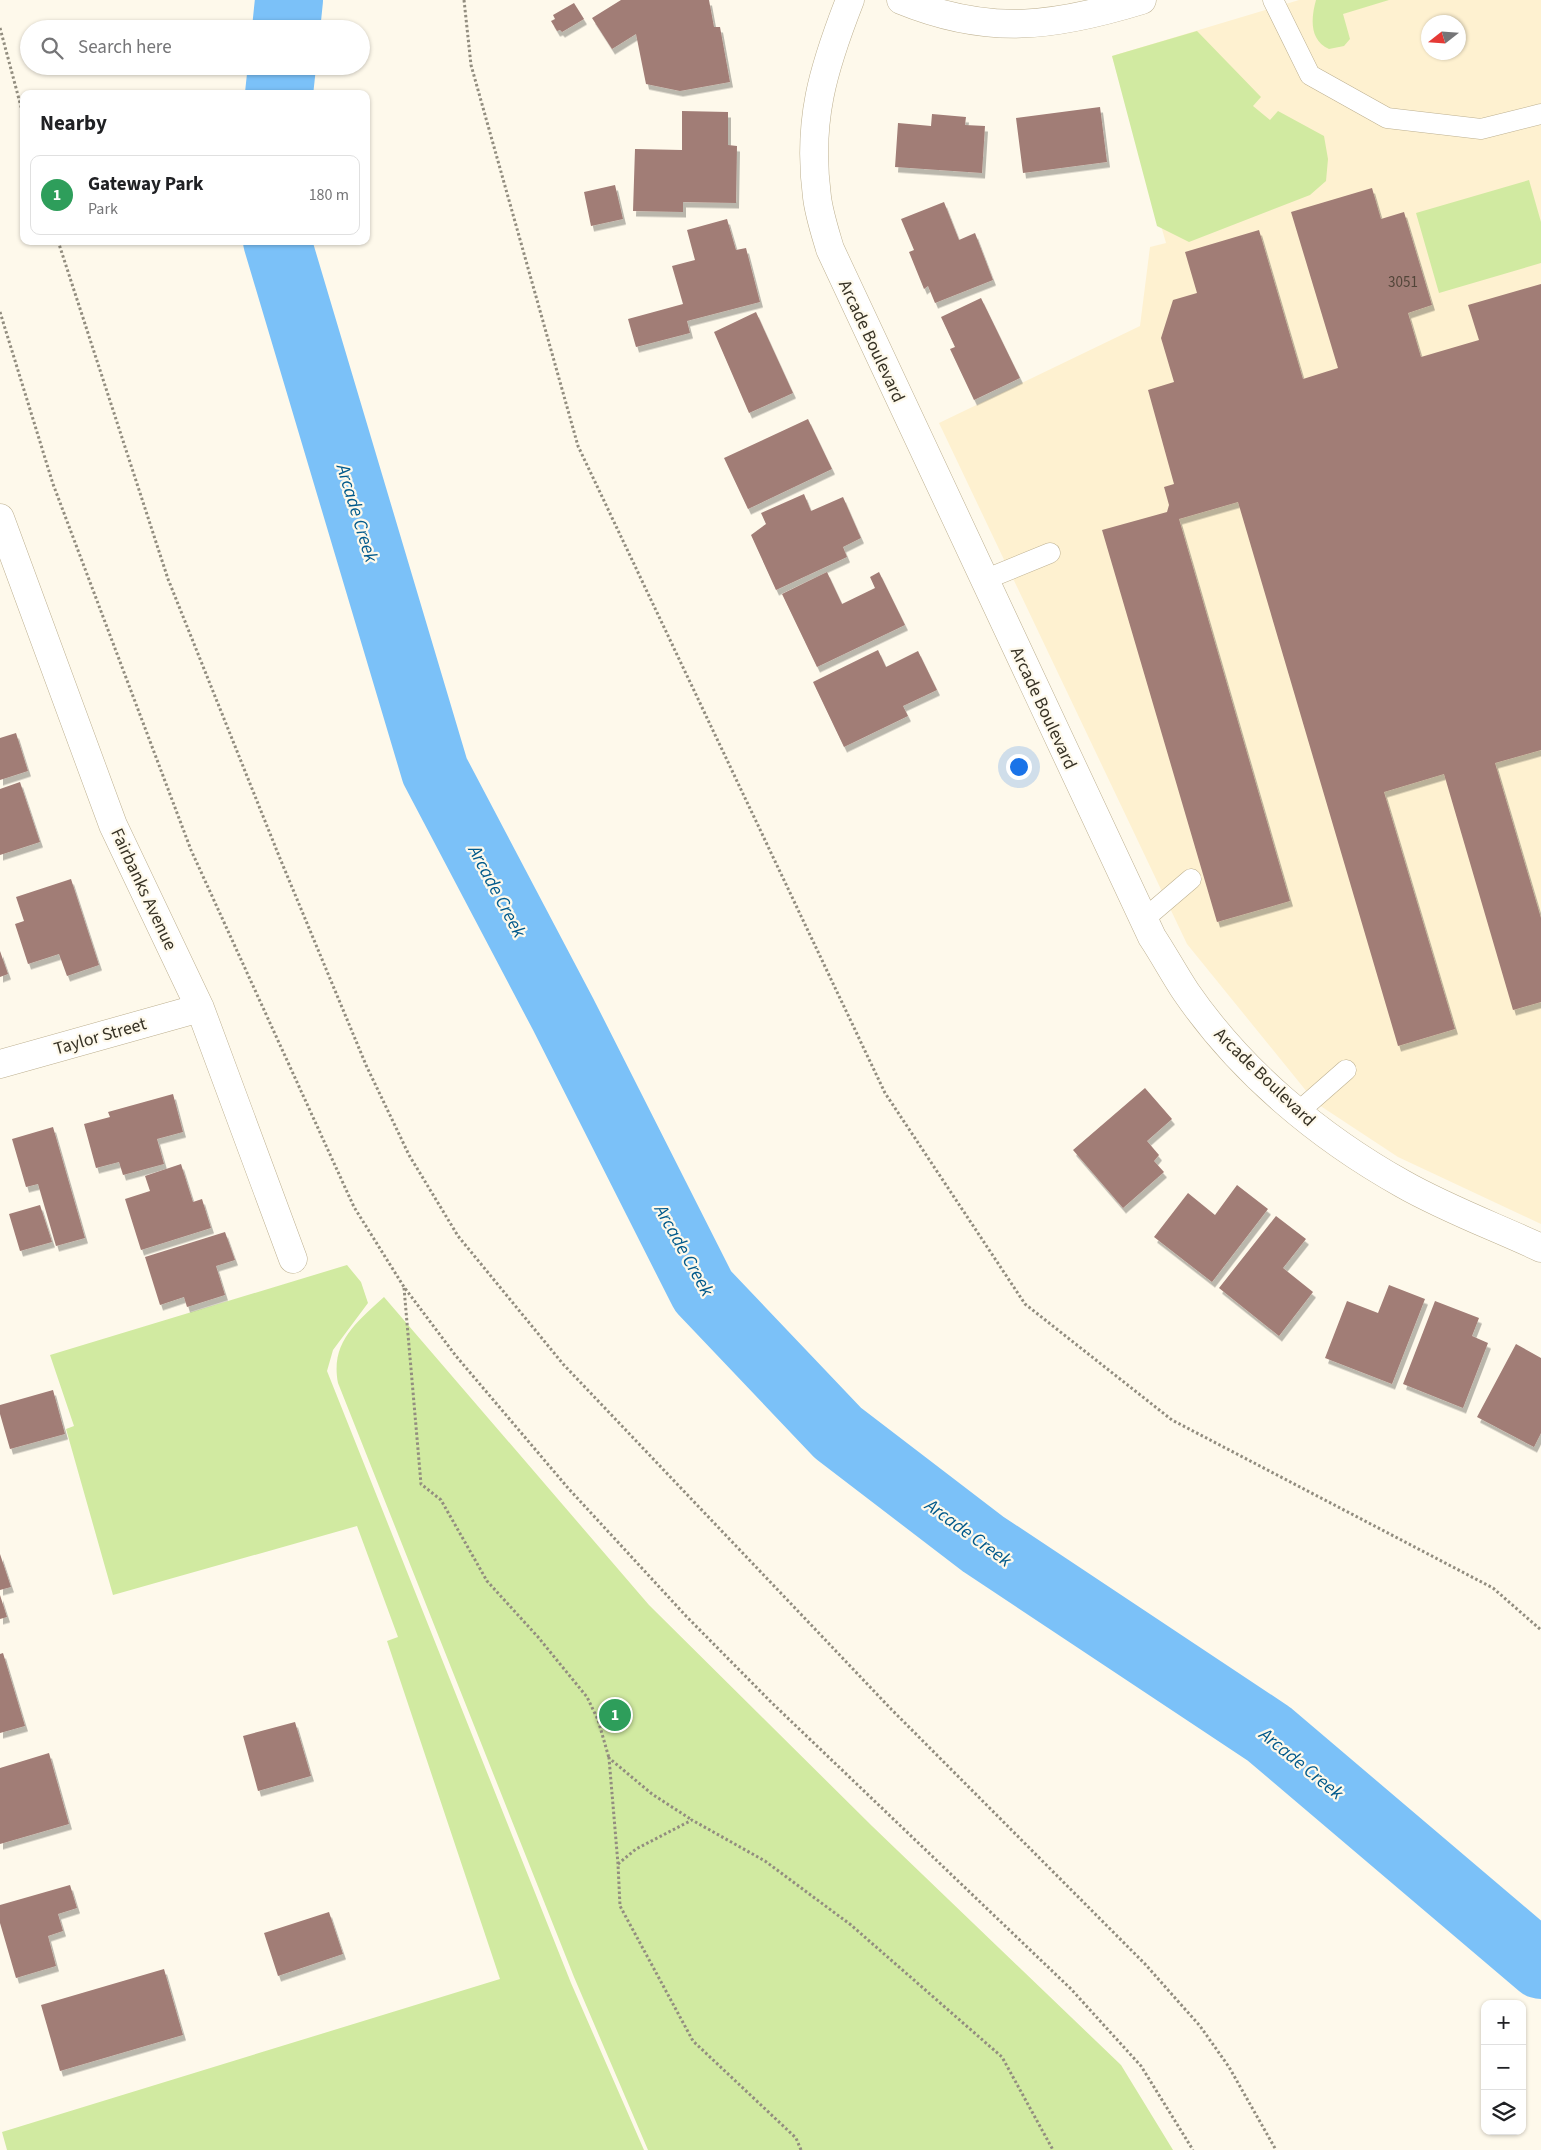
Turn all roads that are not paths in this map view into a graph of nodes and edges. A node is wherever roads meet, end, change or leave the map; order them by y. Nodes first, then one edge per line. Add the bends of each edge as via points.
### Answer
1 (850, 0) edge
2 (901, 0) edge
3 (1142, 0) edge
4 (1273, 0) edge
5 (1541, 114) edge
6 (0, 518) edge
7 (1050, 553) dead end
8 (984, 580) junction
9 (1191, 879) dead end
10 (1143, 920) junction
11 (200, 1008) junction
12 (0, 1064) edge
13 (1346, 1070) dead end
14 (1297, 1113) junction
15 (1541, 1248) edge
16 (293, 1259) dead end

1 - 8 street, Arcade Boulevard via 818,95 814,147 817,198 830,249
2 - 3 street via 927,11 984,23 1042,24 1099,14
4 - 5 lane via 1310,76 1386,118 1481,129
6 - 11 street, Fairbanks Avenue via 113,825
7 - 8 lane
8 - 10 street, Arcade Boulevard
9 - 10 lane
10 - 14 street, Arcade Boulevard via 1187,993 1221,1037
11 - 12 street, Taylor Street
11 - 16 street, Fairbanks Avenue
13 - 14 lane
14 - 15 street, Arcade Boulevard via 1349,1151 1405,1185

